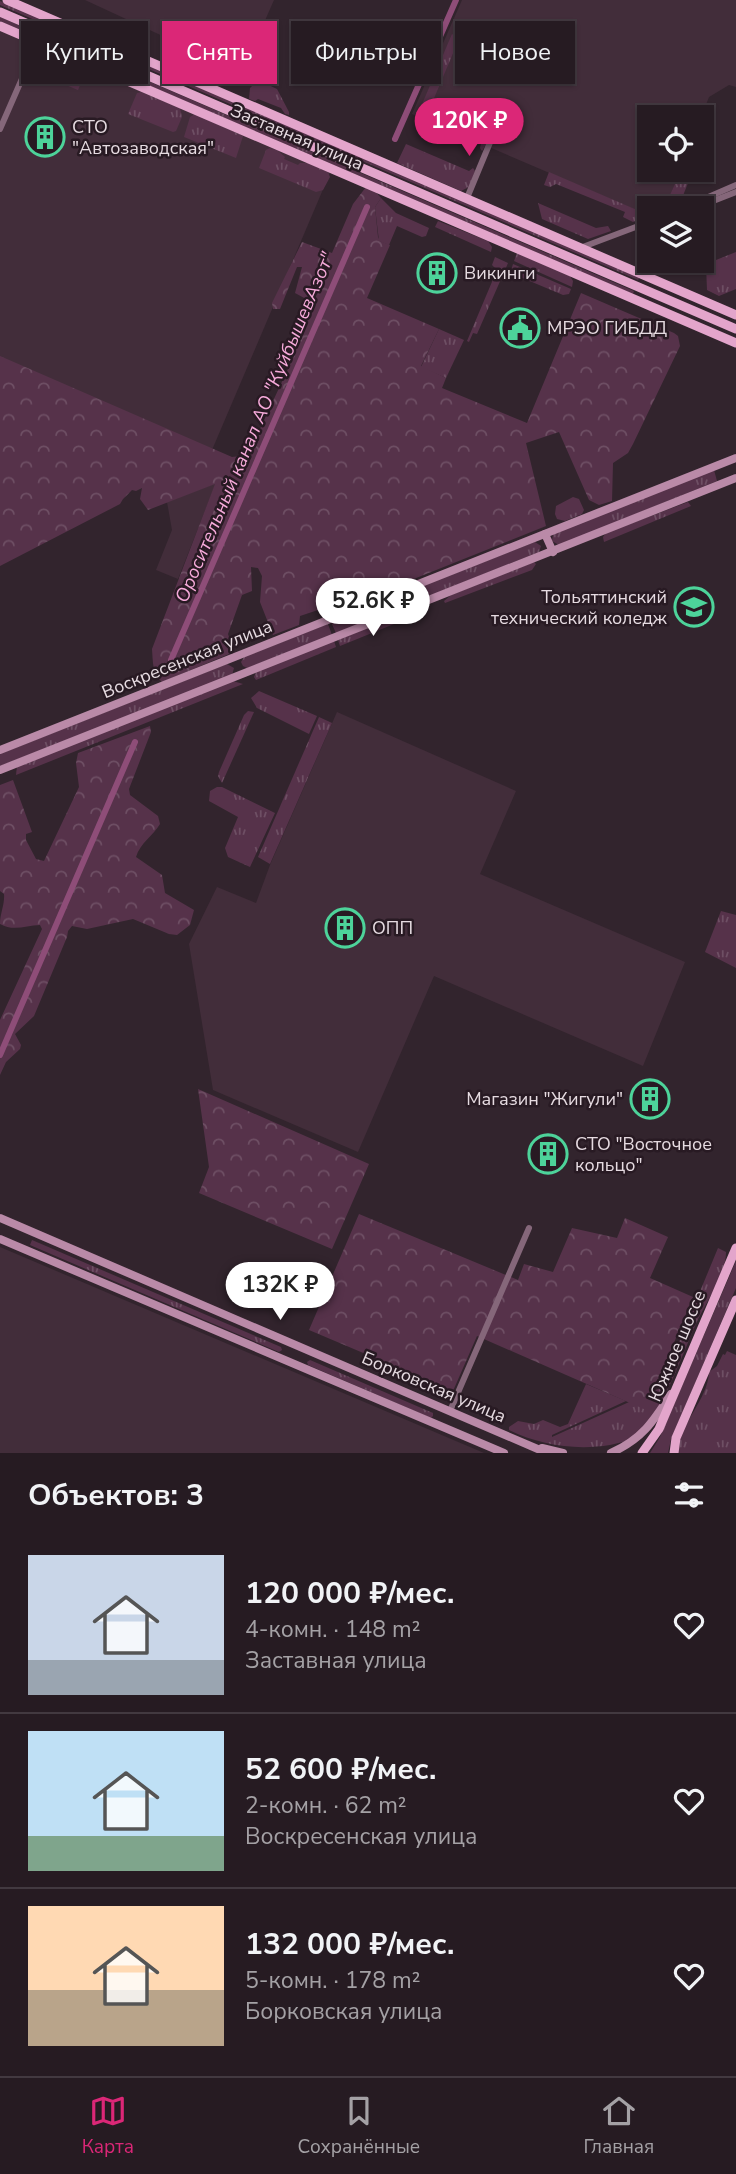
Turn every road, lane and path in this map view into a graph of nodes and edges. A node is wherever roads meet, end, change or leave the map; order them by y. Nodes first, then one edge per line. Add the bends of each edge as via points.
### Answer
1 (7, 0) edge
2 (0, 12) edge
3 (0, 26) edge
4 (21, 35) edge
5 (21, 81) edge
6 (135, 84) edge
7 (496, 128) dead end
8 (0, 129) edge
9 (383, 163) junction
10 (378, 175) junction
11 (736, 185) edge
12 (736, 192) edge
13 (712, 196) edge
14 (467, 198) junction
15 (714, 201) edge
16 (637, 226) edge
17 (601, 240) junction
18 (580, 248) junction
19 (595, 254) junction
20 (736, 315) edge
21 (736, 328) edge
22 (736, 343) edge
23 (736, 458) edge
24 (736, 478) edge
25 (545, 534) junction
26 (553, 552) junction
27 (236, 656) junction
28 (243, 673) junction
29 (0, 750) edge
30 (0, 770) edge
31 (0, 1217) edge
32 (529, 1228) dead end
33 (0, 1238) edge
34 (736, 1248) edge
35 (736, 1300) edge
36 (303, 1348) junction
37 (296, 1364) junction
38 (685, 1366) junction
39 (450, 1411) junction
40 (528, 1444) junction
41 (504, 1453) edge
42 (548, 1453) edge
43 (563, 1453) edge
44 (611, 1453) edge
45 (642, 1453) edge
46 (674, 1453) edge

1 - 9 main road, Заставная улица
2 - 10 main road, Заставная улица
3 - 4 main road, Заставная улица
5 - 8 street
6 - 22 main road, Заставная улица
7 - 14 street
9 - 10 main road
9 - 14 main road, Заставная улица
10 - 21 main road, Заставная улица
11 - 13 street
12 - 15 street
14 - 18 main road, Заставная улица
16 - 17 street
17 - 18 street
17 - 19 street
18 - 19 main road, Заставная улица
19 - 20 main road, Заставная улица
23 - 25 main road, Воскресенская улица
24 - 26 main road, Воскресенская улица
25 - 26 main road
25 - 27 main road, Воскресенская улица
26 - 28 main road, Воскресенская улица
27 - 28 main road
27 - 29 main road, Воскресенская улица
28 - 30 main road, Воскресенская улица
31 - 36 main road, Борковская улица
32 - 39 street
33 - 37 main road, Борковская улица
34 - 38 main road, Южное шоссе
35 - 46 main road, Южное шоссе via 676,1438
36 - 37 main road
36 - 39 main road, Борковская улица
37 - 41 main road, Борковская улица
38 - 44 main road via 646,1431
38 - 45 main road, Южное шоссе via 655,1438
39 - 40 main road, Борковская улица
40 - 42 main road, Борковская улица
40 - 43 main road

